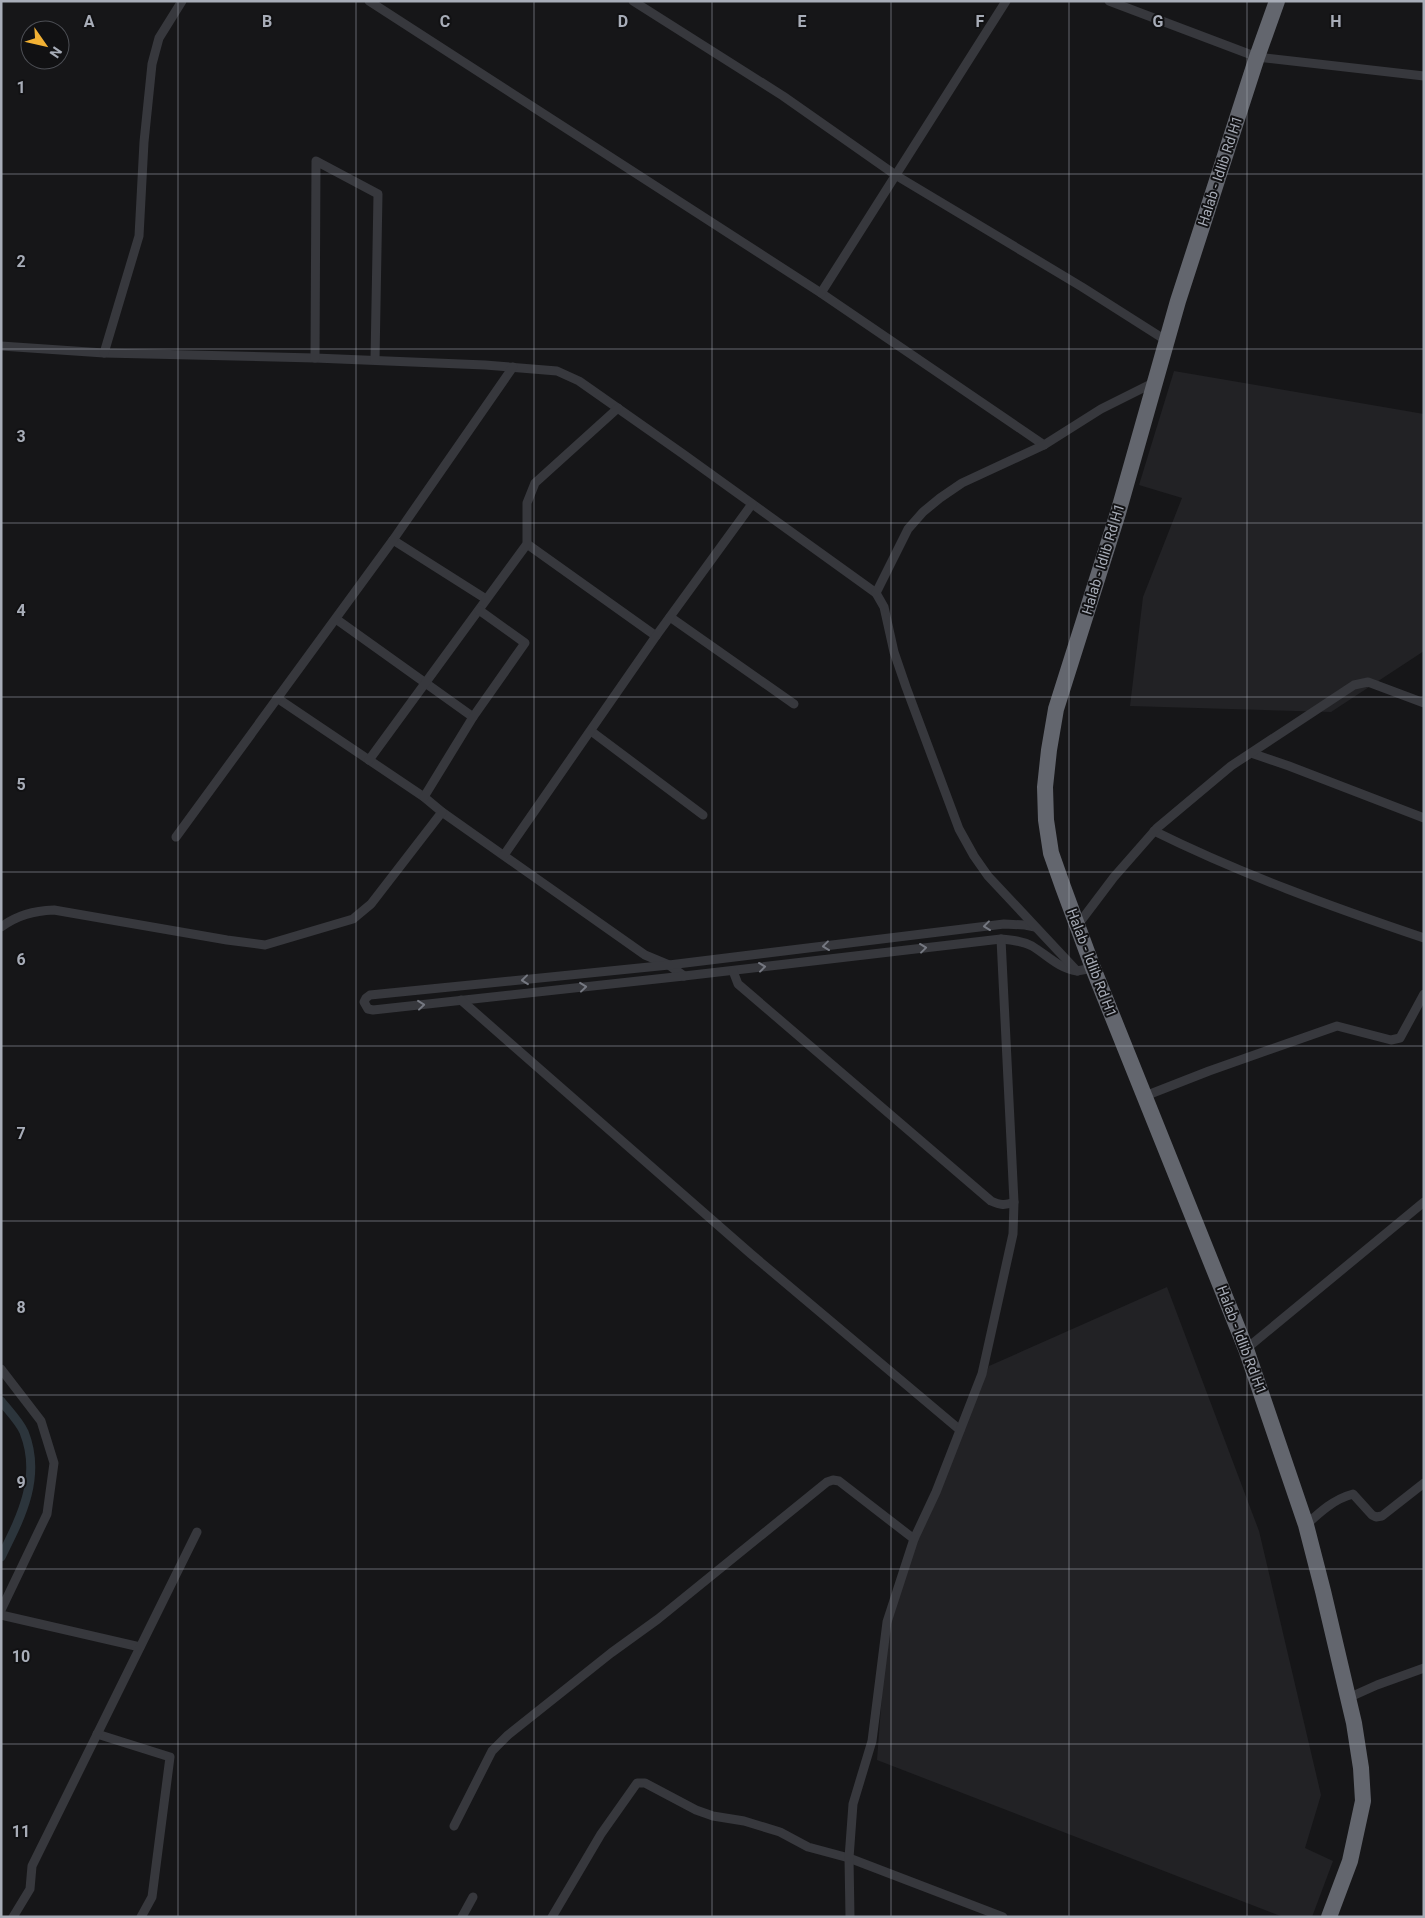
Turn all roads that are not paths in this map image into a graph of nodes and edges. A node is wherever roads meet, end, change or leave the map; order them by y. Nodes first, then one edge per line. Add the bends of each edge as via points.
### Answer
1 (182, 1) edge
2 (369, 1) edge
3 (633, 1) edge
4 (1006, 1) edge
5 (1109, 1) edge
6 (1277, 1) edge
7 (1256, 57) junction
8 (1424, 76) edge
9 (897, 176) junction
10 (821, 293) junction
11 (1167, 341) junction
12 (1, 346) edge
13 (104, 353) junction
14 (316, 358) junction
15 (376, 360) junction
16 (513, 367) junction
17 (1155, 382) junction
18 (618, 408) junction
19 (1044, 445) junction
20 (752, 504) junction
21 (393, 540) junction
22 (527, 544) junction
23 (876, 593) junction
24 (486, 599) junction
25 (479, 610) junction
26 (670, 617) junction
27 (336, 619) junction
28 (656, 636) junction
29 (425, 683) junction
30 (277, 698) junction
31 (1424, 703) edge
32 (794, 704) dead end
33 (473, 717) junction
34 (591, 731) junction
35 (1252, 753) junction
36 (369, 760) junction
37 (424, 797) junction
38 (442, 812) junction
39 (703, 815) dead end
40 (1424, 818) edge
41 (1154, 831) junction
42 (176, 837) dead end
43 (504, 855) junction
44 (1077, 926) junction
45 (1, 927) edge
46 (1035, 927) junction
47 (1424, 938) edge
48 (1001, 939) junction
49 (669, 965) junction
50 (1093, 968) junction
51 (733, 971) junction
52 (1076, 971) junction
53 (684, 976) junction
54 (1424, 994) edge
55 (461, 1000) junction
56 (1145, 1096) junction
57 (1014, 1202) junction
58 (1424, 1202) edge
59 (1246, 1349) junction
60 (1, 1369) edge
61 (960, 1430) junction
62 (1424, 1483) edge
63 (1306, 1525) junction
64 (197, 1532) dead end
65 (914, 1539) junction
66 (1, 1610) edge
67 (1, 1614) edge
68 (140, 1648) junction
69 (1424, 1668) edge
70 (1348, 1698) junction
71 (97, 1734) junction
72 (454, 1826) dead end
73 (849, 1858) junction
74 (472, 1898) dead end
75 (13, 1917) edge
76 (141, 1917) edge
77 (462, 1917) edge
78 (552, 1917) edge
79 (850, 1917) edge
80 (1003, 1917) edge
81 (1329, 1917) edge

1 - 13 street via 159,38 152,64 139,236
2 - 10 street
3 - 9 street via 783,96
4 - 9 street
5 - 7 street
6 - 7 highway, Halab - Idlib Rd H1
7 - 8 street
7 - 11 highway, Halab - Idlib Rd H1
9 - 10 street
9 - 11 street
10 - 19 street
11 - 17 highway, Halab - Idlib Rd H1
12 - 13 street
13 - 14 street
14 - 15 street
14 - 15 street via 316,161 378,194
15 - 16 street
16 - 18 street via 557,371 579,381
16 - 21 street
17 - 19 street via 1101,409
17 - 44 highway, Halab - Idlib Rd H1 via 1118,513 1056,709 1048,750 1046,820 1052,853
18 - 20 street
18 - 22 street via 535,483 527,503
19 - 23 street via 962,484 923,512 908,529
20 - 23 street
20 - 26 street
21 - 24 street
21 - 27 street
22 - 24 street
22 - 28 street
23 - 46 street via 884,607 894,652 959,829 988,876
24 - 25 street
25 - 29 street
25 - 33 street via 524,643
26 - 28 street
26 - 32 street
27 - 29 street
27 - 30 street
28 - 34 street
29 - 33 street
29 - 36 street
30 - 36 street
30 - 42 street
31 - 35 street via 1368,682 1354,686
33 - 37 street
34 - 39 street
34 - 43 street
35 - 40 street
35 - 41 street via 1231,766
36 - 37 street
37 - 38 street
38 - 43 street
38 - 45 street via 371,904 353,919 265,945 54,910 19,915
41 - 44 street
41 - 47 street via 1251,875
43 - 49 street via 645,955
44 - 50 highway, Halab - Idlib Rd H1
46 -> 49 street via 1004,924
46 - 52 street
51 -> 48 street
48 - 52 street via 1031,946 1066,969
48 - 57 street
49 - 53 street
49 -> 55 street via 370,995 364,1002 373,1010
50 - 52 street
50 - 56 highway, Halab - Idlib Rd H1
51 - 53 street
51 - 57 street via 738,984 992,1200 1006,1206
55 -> 53 street
54 - 56 street via 1400,1038 1391,1040 1337,1026
55 - 61 street via 758,1260
56 - 59 highway, Halab - Idlib Rd H1
57 - 61 street via 1013,1234 986,1362
58 - 59 street
59 - 63 highway, Halab - Idlib Rd H1
60 - 66 street via 41,1421 54,1463 47,1514
61 - 65 street
62 - 63 street via 1382,1516 1372,1515 1353,1494 1325,1508
63 - 70 highway, Halab - Idlib Rd H1
64 - 68 street
65 - 72 street via 839,1481 827,1482 508,1735 492,1751
65 - 73 street via 887,1622 872,1741 853,1804
67 - 68 street
68 - 71 street
69 - 70 street
70 - 81 highway, Halab - Idlib Rd H1 via 1362,1768 1363,1801 1350,1861
71 - 75 street via 32,1866 30,1889
71 - 76 street via 170,1758 152,1897
73 - 78 street via 808,1847 771,1829 696,1810 645,1783 637,1783 601,1834
73 - 79 street
73 - 80 street
74 - 77 street

